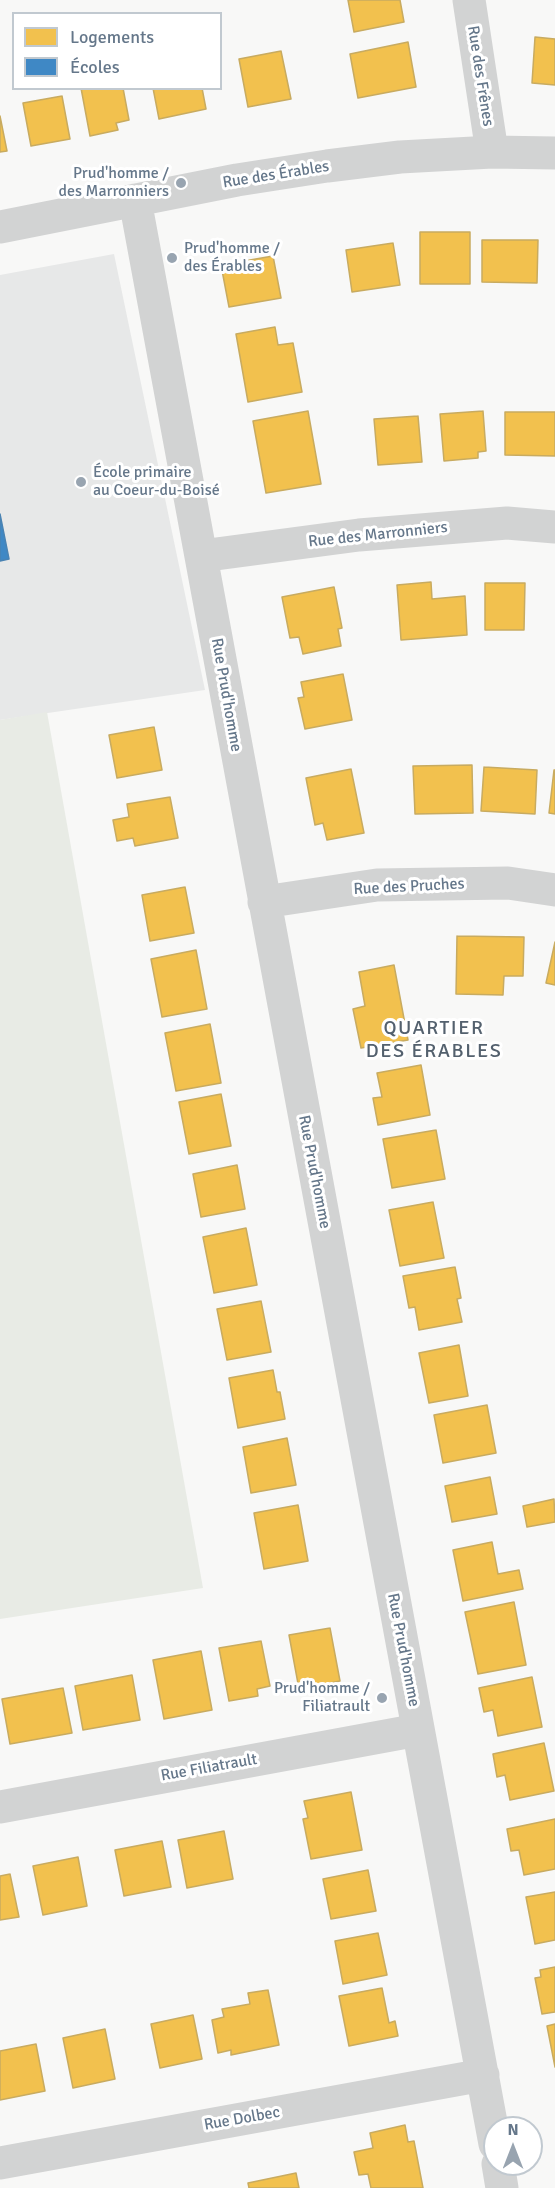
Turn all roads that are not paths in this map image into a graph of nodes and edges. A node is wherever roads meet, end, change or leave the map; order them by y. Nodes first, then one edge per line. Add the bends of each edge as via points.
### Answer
1 (469, 0) edge
2 (492, 152) junction
3 (555, 153) edge
4 (135, 200) junction
5 (0, 227) edge
6 (555, 527) edge
7 (201, 556) junction
8 (555, 890) edge
9 (264, 902) junction
10 (418, 1730) junction
11 (0, 1807) edge
12 (483, 2075) junction
13 (490, 2116) edge
14 (0, 2163) edge

1 - 2 street, Rue des Frênes
2 - 3 street, Rue des Érables
2 - 4 street, Rue des Érables via 327,166
4 - 5 street, Rue des Érables
4 - 7 street, Rue Prud'homme
6 - 7 street, Rue des Marronniers via 507,523 359,535
7 - 9 street, Rue Prud'homme
8 - 9 street, Rue des Pruches via 508,883 377,885
9 - 10 street, Rue Prud'homme
10 - 11 street, Rue Filiatrault
10 - 12 street, Rue Prud'homme
12 - 13 street, Rue Prud'homme
12 - 14 street, Rue Dolbec

